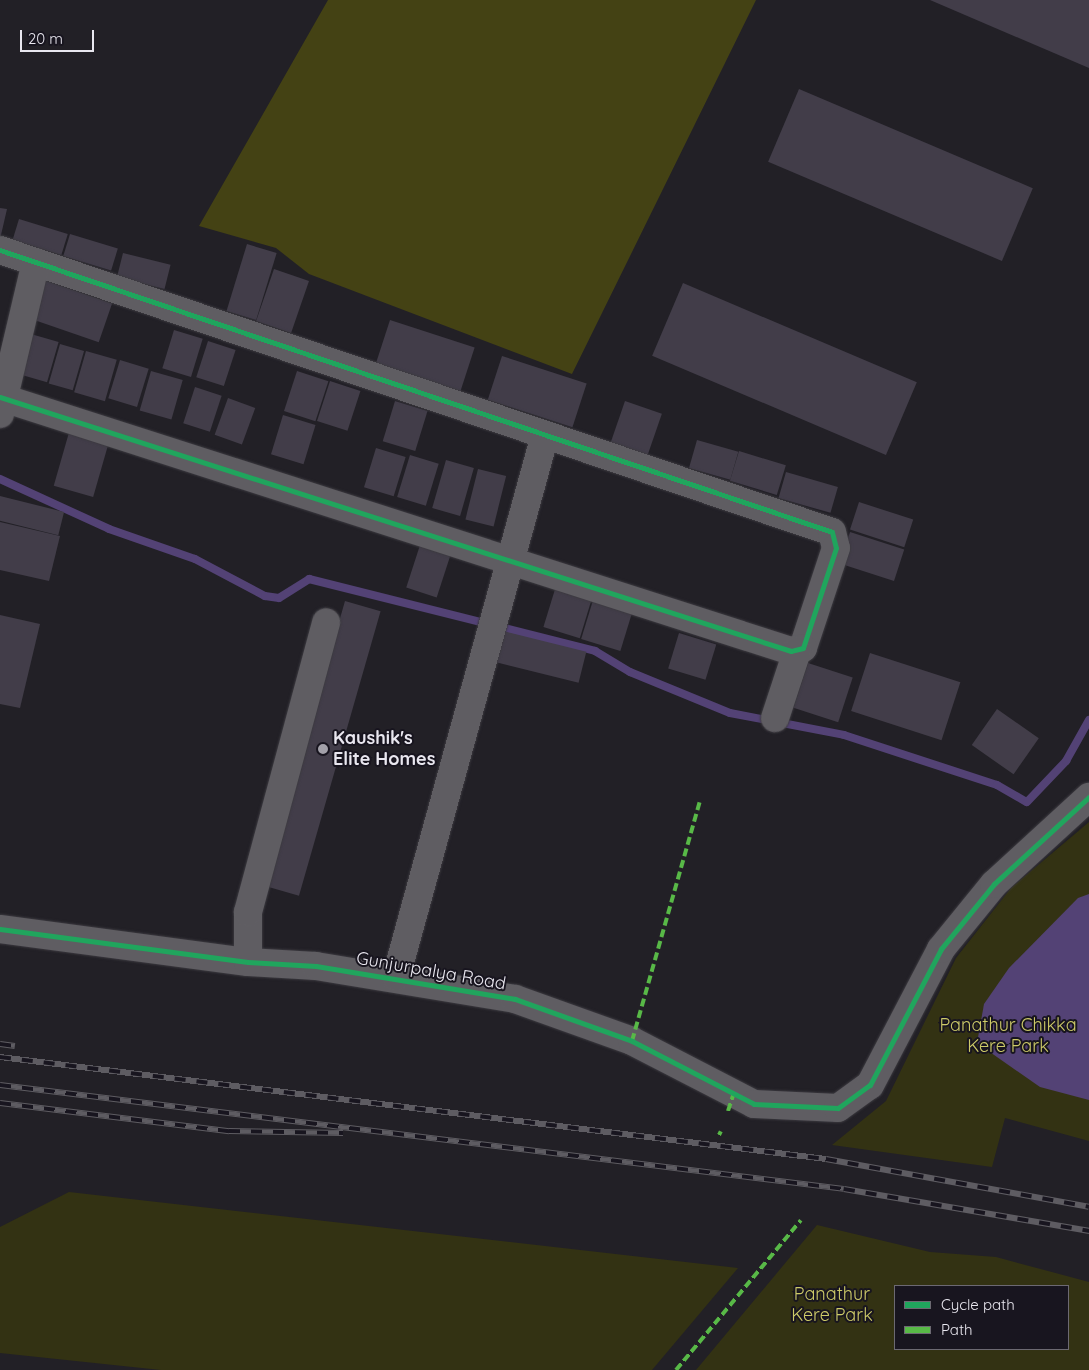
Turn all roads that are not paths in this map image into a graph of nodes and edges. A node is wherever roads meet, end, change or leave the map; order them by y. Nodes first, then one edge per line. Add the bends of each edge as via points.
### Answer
1 (0, 250) edge
2 (36, 262) junction
3 (1, 403) edge
4 (545, 435) junction
5 (511, 560) junction
6 (326, 622) dead end
7 (797, 651) junction
8 (775, 718) dead end
9 (1087, 802) edge
10 (0, 929) edge
11 (248, 962) junction
12 (396, 977) junction

1 - 2 street
2 - 3 street
2 - 4 street
3 - 5 street
4 - 5 street
4 - 7 street via 832,532 836,548 803,648
5 - 7 street
5 - 12 street
6 - 11 street via 248,912
7 - 8 street
9 - 12 street, Gunjurpalya Road via 994,884 941,949 870,1085 838,1108 754,1104 632,1041 515,999
10 - 11 street, Gunjurpalya Road
11 - 12 street, Gunjurpalya Road

